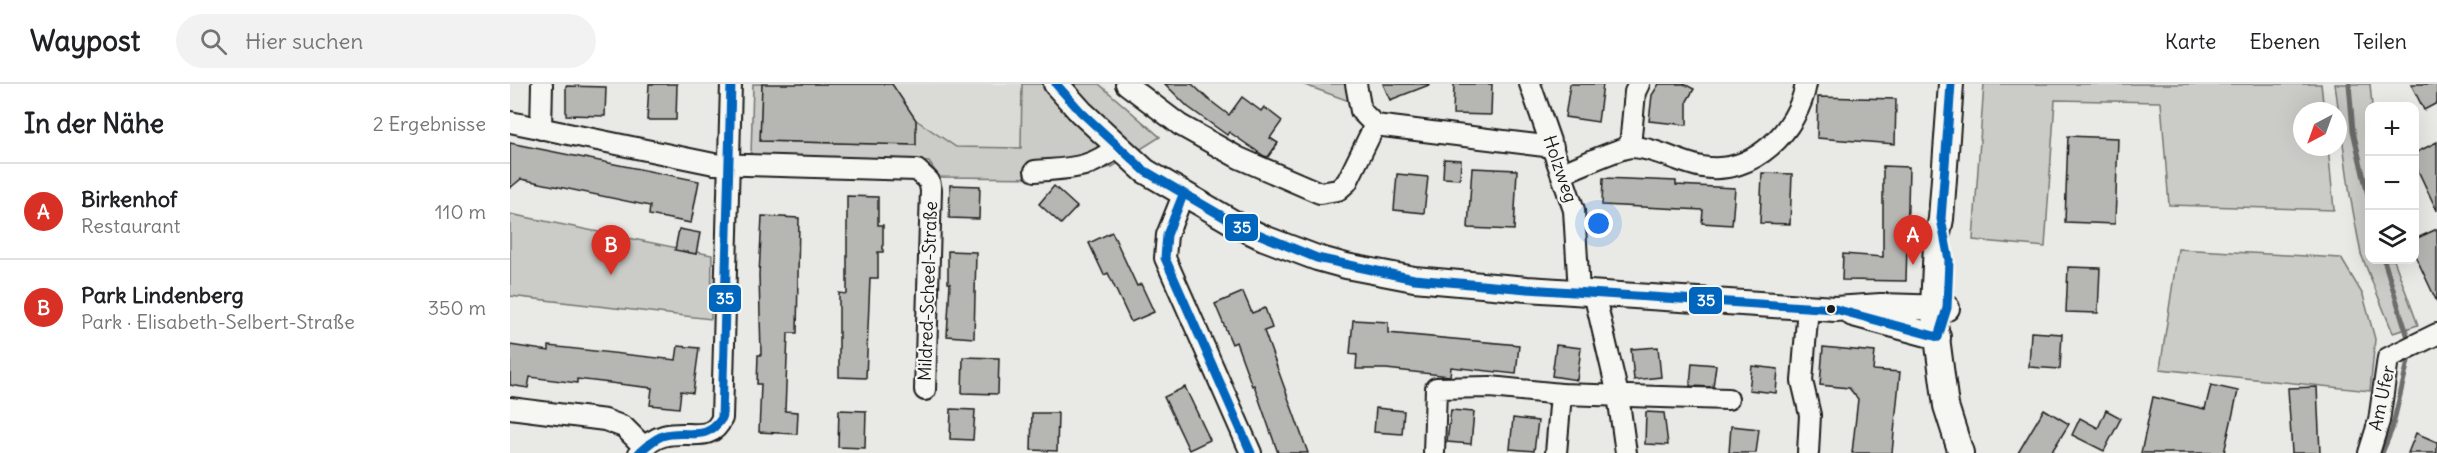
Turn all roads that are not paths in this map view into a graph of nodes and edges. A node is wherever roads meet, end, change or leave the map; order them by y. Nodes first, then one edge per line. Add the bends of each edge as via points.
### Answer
1 (542, 84) edge
2 (730, 84) edge
3 (1056, 84) edge
4 (1126, 84) edge
5 (1356, 84) edge
6 (1530, 84) edge
7 (1640, 84) edge
8 (1806, 84) edge
9 (1951, 84) edge
10 (510, 122) edge
11 (1375, 125) junction
12 (541, 129) junction
13 (1117, 147) junction
14 (1553, 147) junction
15 (1630, 147) junction
16 (729, 164) junction
17 (1035, 171) dead end
18 (1562, 173) junction
19 (1183, 195) junction
20 (1587, 293) junction
21 (1808, 307) junction
22 (1940, 307) junction
23 (1835, 309) junction
24 (2435, 335) edge
25 (1938, 337) junction
26 (926, 390) dead end
27 (1561, 394) junction
28 (1618, 395) junction
29 (1728, 399) dead end
30 (510, 408) edge
31 (642, 450) edge
32 (1957, 451) edge
33 (1251, 453) edge
34 (1434, 453) edge
35 (1556, 453) edge
36 (1626, 453) edge
37 (1808, 453) edge
38 (2369, 453) edge

1 - 12 street
2 - 16 street
3 - 13 main road
4 - 11 street via 1180,125 1239,158 1320,193 1338,190 1347,182
5 - 11 street via 1361,111
6 - 14 street, Holzweg
7 - 15 street via 1635,92
8 - 15 street via 1793,121 1778,140 1757,156 1728,167 1704,168
9 - 22 main road via 1936,244
10 - 12 street, Mildred-Scheel-Straße
11 - 14 street
12 - 16 street, Mildred-Scheel-Straße
13 - 17 street via 1100,160 1073,168
13 - 19 main road
14 - 18 street, Holzweg
15 - 18 street
16 - 26 street, Mildred-Scheel-Straße via 908,169 924,175 931,190
16 - 31 street via 722,417 718,436 711,447 700,452 673,442 656,442
18 - 20 street, Holzweg via 1574,210
19 - 20 main road via 1264,238 1346,266 1414,279
19 - 33 street via 1167,235 1166,258
20 - 21 main road
20 - 28 street, Holzweg
21 - 23 main road
21 - 37 street via 1802,381 1810,415
22 - 23 main road
22 - 25 main road
23 - 25 main road
24 - 38 street, Am Ufer via 2388,358 2379,421
25 - 32 main road via 1946,406
27 - 28 street
27 - 34 street via 1490,387 1436,388
27 - 35 street
28 - 29 street
28 - 36 street, Holzweg
30 - 31 street via 605,420 624,427

